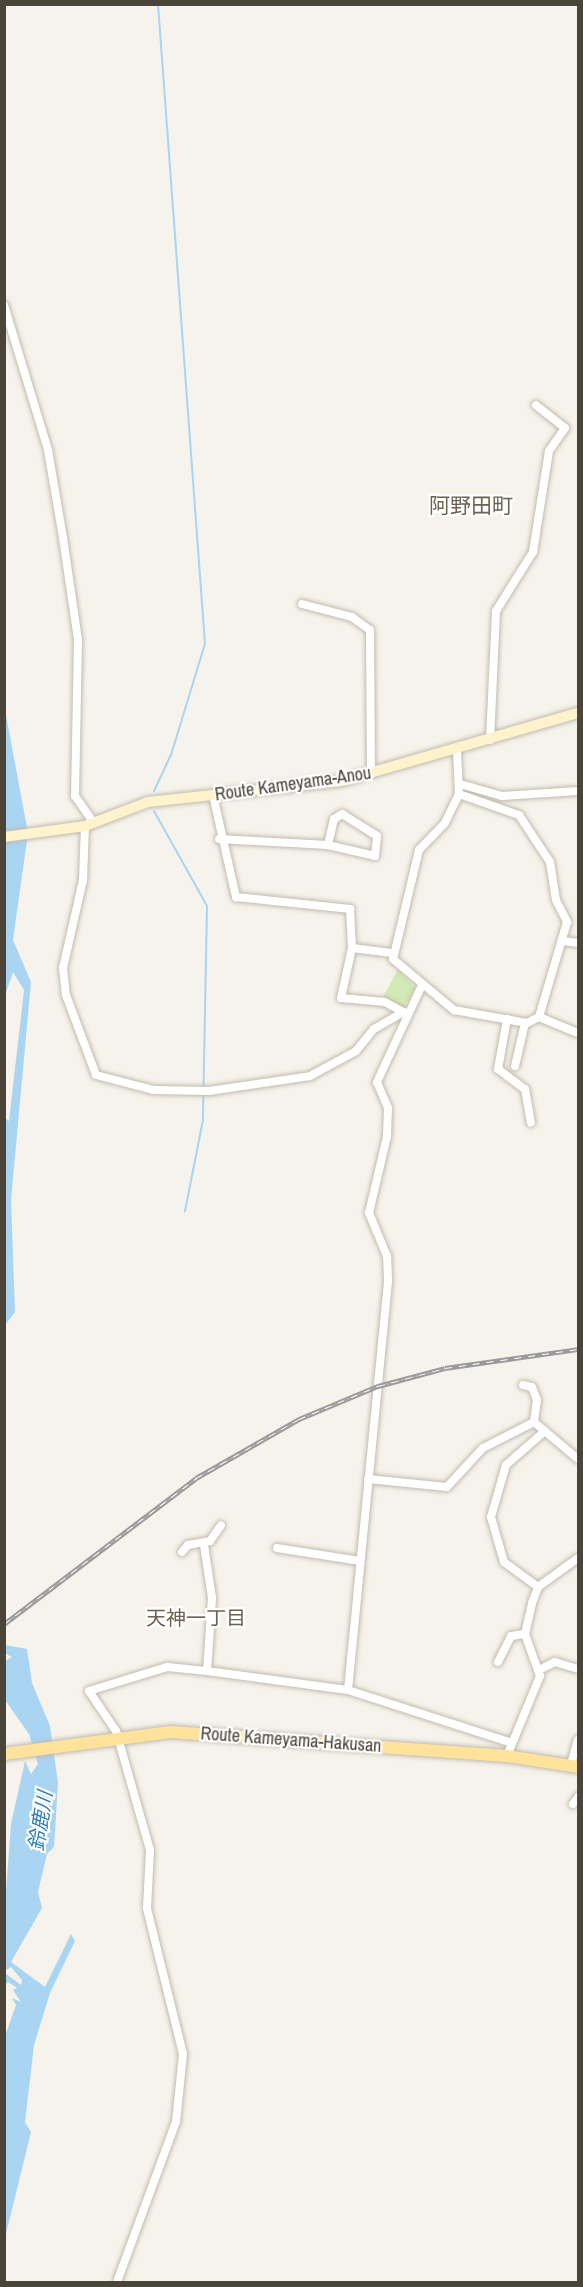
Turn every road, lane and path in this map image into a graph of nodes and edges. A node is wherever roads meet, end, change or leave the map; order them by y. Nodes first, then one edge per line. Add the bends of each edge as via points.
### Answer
1 (4, 305) edge
2 (536, 405) dead end
3 (302, 604) dead end
4 (579, 713) edge
5 (490, 740) junction
6 (457, 750) junction
7 (371, 774) junction
8 (460, 784) junction
9 (579, 791) edge
10 (459, 794) junction
11 (213, 795) junction
12 (90, 824) junction
13 (4, 837) edge
14 (219, 839) junction
15 (328, 844) junction
16 (564, 941) junction
17 (579, 943) edge
18 (352, 948) junction
19 (392, 953) junction
20 (421, 987) junction
21 (405, 1013) junction
22 (539, 1017) junction
23 (507, 1019) junction
24 (525, 1023) junction
25 (579, 1033) edge
26 (515, 1066) dead end
27 (531, 1122) dead end
28 (523, 1385) dead end
29 (534, 1422) junction
30 (545, 1431) junction
31 (579, 1459) edge
32 (368, 1479) junction
33 (221, 1525) dead end
34 (204, 1545) junction
35 (277, 1548) dead end
36 (182, 1552) dead end
37 (579, 1558) edge
38 (360, 1562) junction
39 (538, 1587) junction
40 (525, 1634) junction
41 (498, 1662) dead end
42 (579, 1669) edge
43 (539, 1670) junction
44 (207, 1671) junction
45 (348, 1690) junction
46 (114, 1738) junction
47 (579, 1740) edge
48 (512, 1743) junction
49 (4, 1754) edge
50 (507, 1756) junction
51 (575, 1766) edge
52 (579, 1797) edge
53 (573, 1804) dead end
54 (117, 2283) edge

1 - 12 street via 28,376 57,500 78,640 75,796
2 - 5 street via 566,428 549,451 533,552 496,611
3 - 7 street via 351,617 370,630
4 - 5 main road, Route Kameyama-Anou
5 - 6 main road, Route Kameyama-Anou
6 - 7 main road, Route Kameyama-Anou
6 - 8 street
7 - 11 main road, Route Kameyama-Anou
8 - 9 street via 502,796
8 - 10 street
10 - 16 street via 511,810 525,821 550,862 556,900 567,922
10 - 19 street via 445,823 419,850
11 - 12 main road, Route Kameyama-Anou via 148,802
11 - 14 street
12 - 13 main road, Route Kameyama-Anou
12 - 21 street via 82,886 63,968 66,995 96,1075 153,1090 209,1091 324,1071
14 - 15 street
14 - 18 street via 236,897 350,909
15 - 15 street via 375,856 377,836 342,814 334,819
16 - 17 street
16 - 22 street
18 - 19 street
18 - 21 street via 341,998 385,1002
19 - 20 street via 395,963
20 - 21 street
20 - 23 street via 454,1010
21 - 32 street via 377,1082 388,1108 387,1136 369,1213 387,1256 388,1280
22 - 24 street
22 - 25 street
23 - 24 street
23 - 27 street via 498,1069 525,1089
24 - 26 street
28 - 29 street via 532,1387 537,1400
29 - 30 street
29 - 32 street via 483,1448 447,1487
30 - 31 street
30 - 39 street via 506,1465 491,1517 504,1562
32 - 38 street
33 - 34 street
34 - 36 street via 188,1545
34 - 44 street via 212,1598
35 - 38 street
37 - 39 street
38 - 45 street
39 - 40 street
40 - 41 street via 511,1636
40 - 43 street
42 - 43 street via 555,1662
43 - 48 street
44 - 45 street
44 - 46 street via 167,1667 89,1691
45 - 48 street
46 - 49 main road, Route Kameyama-Hakusan
46 - 50 main road, Route Kameyama-Hakusan via 171,1732
46 - 54 street via 150,1850 147,1908 183,2054 176,2122
47 - 51 street
48 - 50 street
50 - 51 main road, Route Kameyama-Hakusan
52 - 53 street

